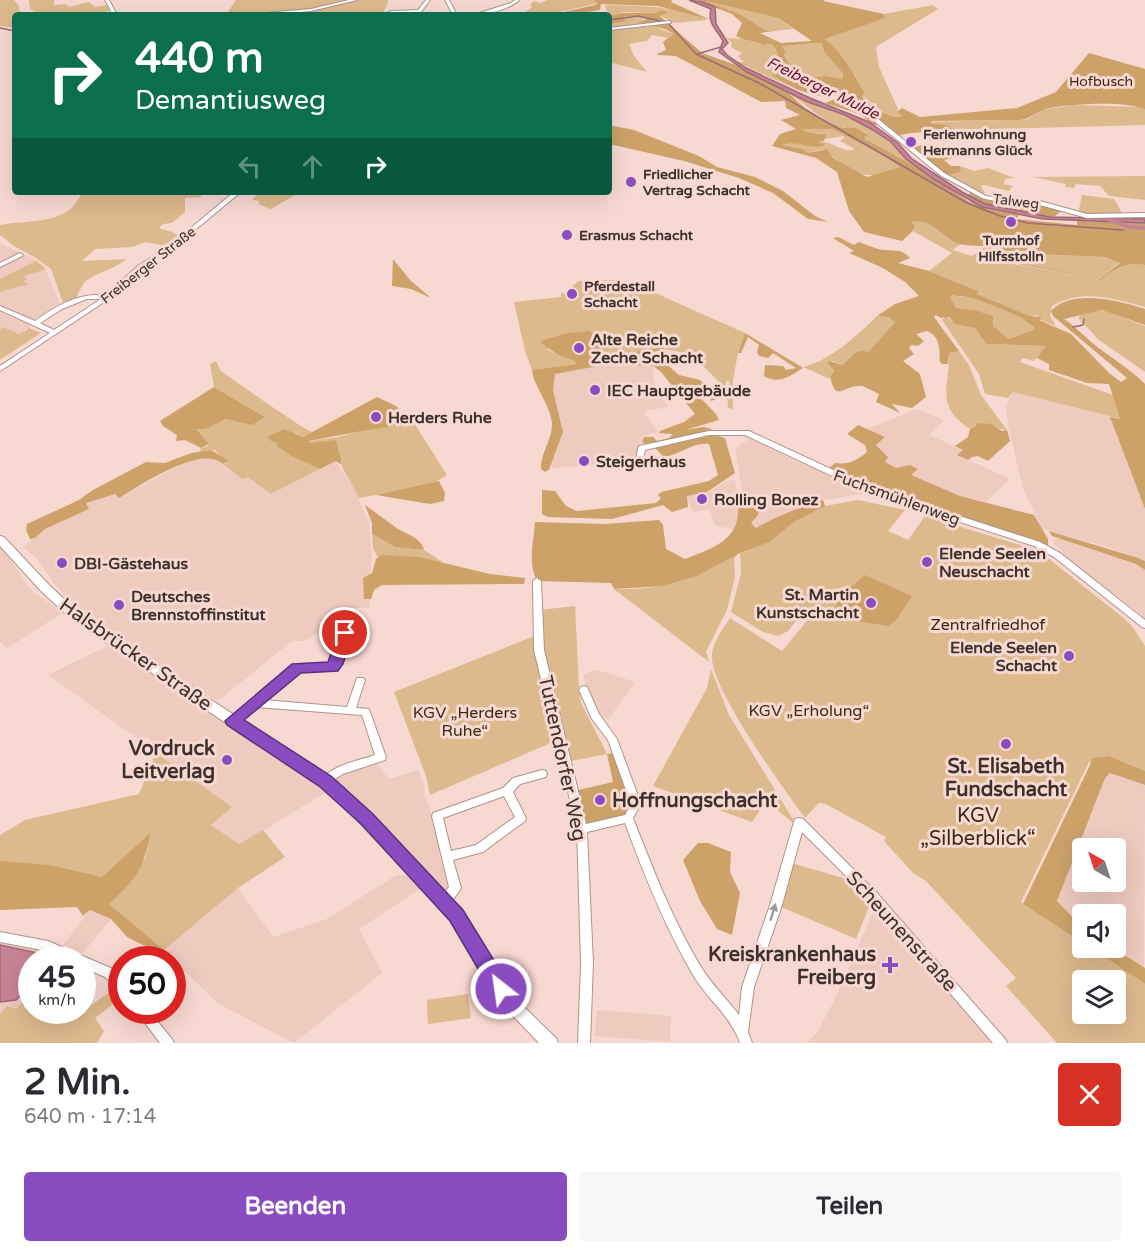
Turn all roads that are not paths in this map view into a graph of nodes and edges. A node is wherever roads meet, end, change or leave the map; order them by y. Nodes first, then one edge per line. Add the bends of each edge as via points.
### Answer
1 (355, 0) edge
2 (428, 0) edge
3 (517, 0) edge
4 (288, 12) edge
5 (391, 12) dead end
6 (486, 12) edge
7 (669, 22) dead end
8 (612, 28) edge
9 (875, 119) dead end
10 (234, 195) edge
11 (1145, 215) edge
12 (20, 255) dead end
13 (0, 265) edge
14 (107, 297) junction
15 (0, 308) edge
16 (35, 324) junction
17 (54, 332) junction
18 (0, 369) edge
19 (639, 461) dead end
20 (0, 539) edge
21 (537, 581) dead end
22 (1145, 625) edge
23 (345, 633) dead end
24 (360, 680) dead end
25 (584, 690) dead end
26 (255, 704) junction
27 (350, 711) junction
28 (233, 721) junction
29 (542, 774) dead end
30 (325, 781) junction
31 (507, 790) junction
32 (628, 818) junction
33 (582, 829) junction
34 (447, 857) junction
35 (443, 901) junction
36 (0, 937) edge
37 (48, 946) edge
38 (153, 1024) edge
39 (743, 1029) junction
40 (168, 1043) edge
41 (550, 1043) edge
42 (584, 1043) edge
43 (746, 1043) edge
44 (1001, 1043) edge

1 - 4 street
2 - 5 street via 418,11
3 - 6 street
7 - 8 street
9 - 11 street, Talweg via 942,174 990,199 1040,203 1087,216
10 - 14 street, Freiberger Straße
12 - 13 street
14 - 16 street via 70,301
14 - 17 street, Freiberger Straße
15 - 16 street
16 - 17 street
17 - 18 street, Freiberger Straße
19 - 22 street, Fuchsmühlenweg via 642,448 717,432 751,434 867,489 1044,547
20 - 28 main road, Halsbrücker Straße via 74,615
21 - 33 street, Tuttendorfer Weg via 539,650
23 - 26 street via 332,667 297,668
24 - 27 street
25 - 32 street via 595,716 612,739 636,804
26 - 27 street
26 - 28 street
27 - 30 street via 366,712 381,756 339,771
28 - 30 main road, Halsbrücker Straße
29 - 31 street via 517,781
30 - 35 main road, Halsbrücker Straße via 367,819
31 - 34 street via 521,818 479,849
31 - 34 street via 437,816
32 - 33 street
32 - 39 street via 656,891 695,968
33 - 42 street, Tuttendorfer Weg via 587,963
34 - 35 street via 455,888
35 - 41 main road, Halsbrücker Straße via 461,921 509,1001
36 - 37 street
38 - 40 street
39 - 43 street
39 -> 44 street, Scheunenstraße via 748,987 799,822 872,895

